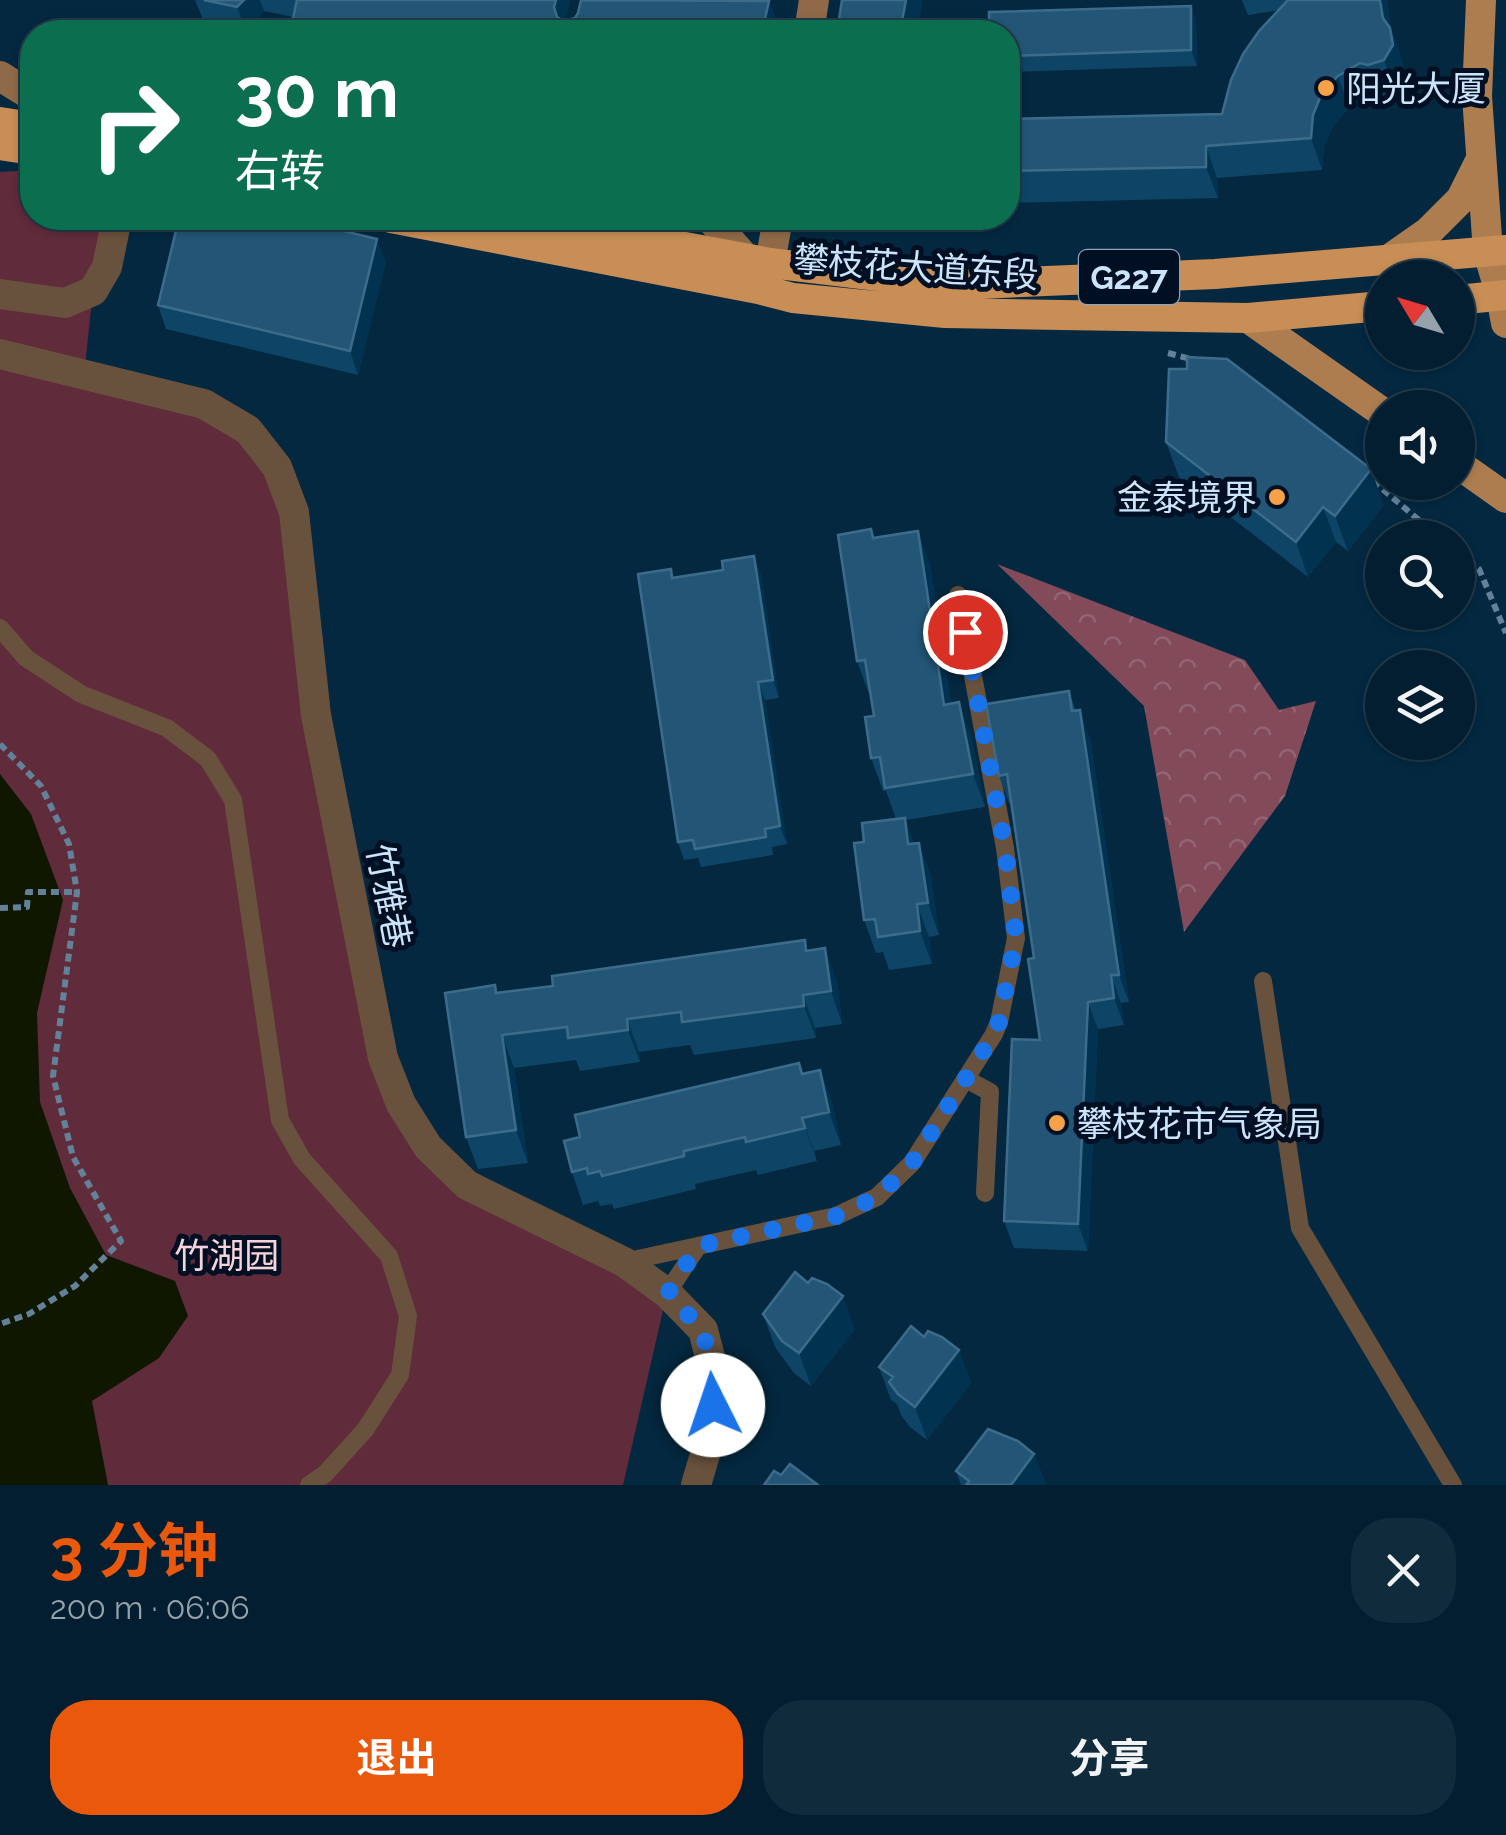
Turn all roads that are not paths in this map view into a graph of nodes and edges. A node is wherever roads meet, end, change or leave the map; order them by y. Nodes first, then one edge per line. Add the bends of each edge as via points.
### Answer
1 (1480, 0) edge
2 (1481, 158) junction
3 (114, 230) edge
4 (454, 230) edge
5 (595, 230) edge
6 (724, 230) edge
7 (772, 230) edge
8 (1497, 251) edge
9 (758, 260) junction
10 (1388, 260) joint
11 (1365, 262) edge
12 (0, 294) edge
13 (1475, 302) edge
14 (1505, 305) edge
15 (1365, 308) edge
16 (1248, 318) junction
17 (0, 354) edge
18 (1365, 400) edge
19 (1475, 476) edge
20 (1506, 498) edge
21 (958, 595) dead end
22 (0, 628) edge
23 (1263, 981) dead end
24 (966, 1079) junction
25 (986, 1193) dead end
26 (698, 1246) junction
27 (624, 1262) junction
28 (668, 1293) junction
29 (309, 1485) edge
30 (696, 1485) edge
31 (1453, 1485) edge

1 - 2 main road
2 - 8 main road
2 - 10 main road via 1462,199
3 - 12 street via 93,291 65,303
4 - 16 highway, 攀枝花大道东段 / G227 via 793,298 945,313
5 - 9 highway, 攀枝花大道东段 / G227
6 - 9 street
7 - 9 street
8 - 10 highway, 攀枝花大道东段 / G227
8 - 14 main road
9 - 11 highway, 攀枝花大道东段 / G227 via 953,284
13 - 14 highway
15 - 16 highway, 攀枝花大道东段 / G227
16 - 18 main road
17 - 27 street, 竹雅巷 via 204,404 248,430 277,467 294,512 316,715 383,1058 401,1104 428,1147 466,1185
19 - 20 main road
21 - 24 lane via 1016,938 999,1022
22 - 29 lane via 26,658 81,694 167,728 208,759 233,800 280,1120 302,1160 389,1256 408,1316 400,1375 365,1430
23 - 31 lane via 1300,1228
24 - 25 lane via 990,1092
24 - 26 lane via 912,1163 877,1197 836,1216
26 - 27 lane
26 - 28 lane
27 - 28 street, 竹雅巷
28 - 30 street, 竹雅巷 via 702,1330 715,1376 711,1434

